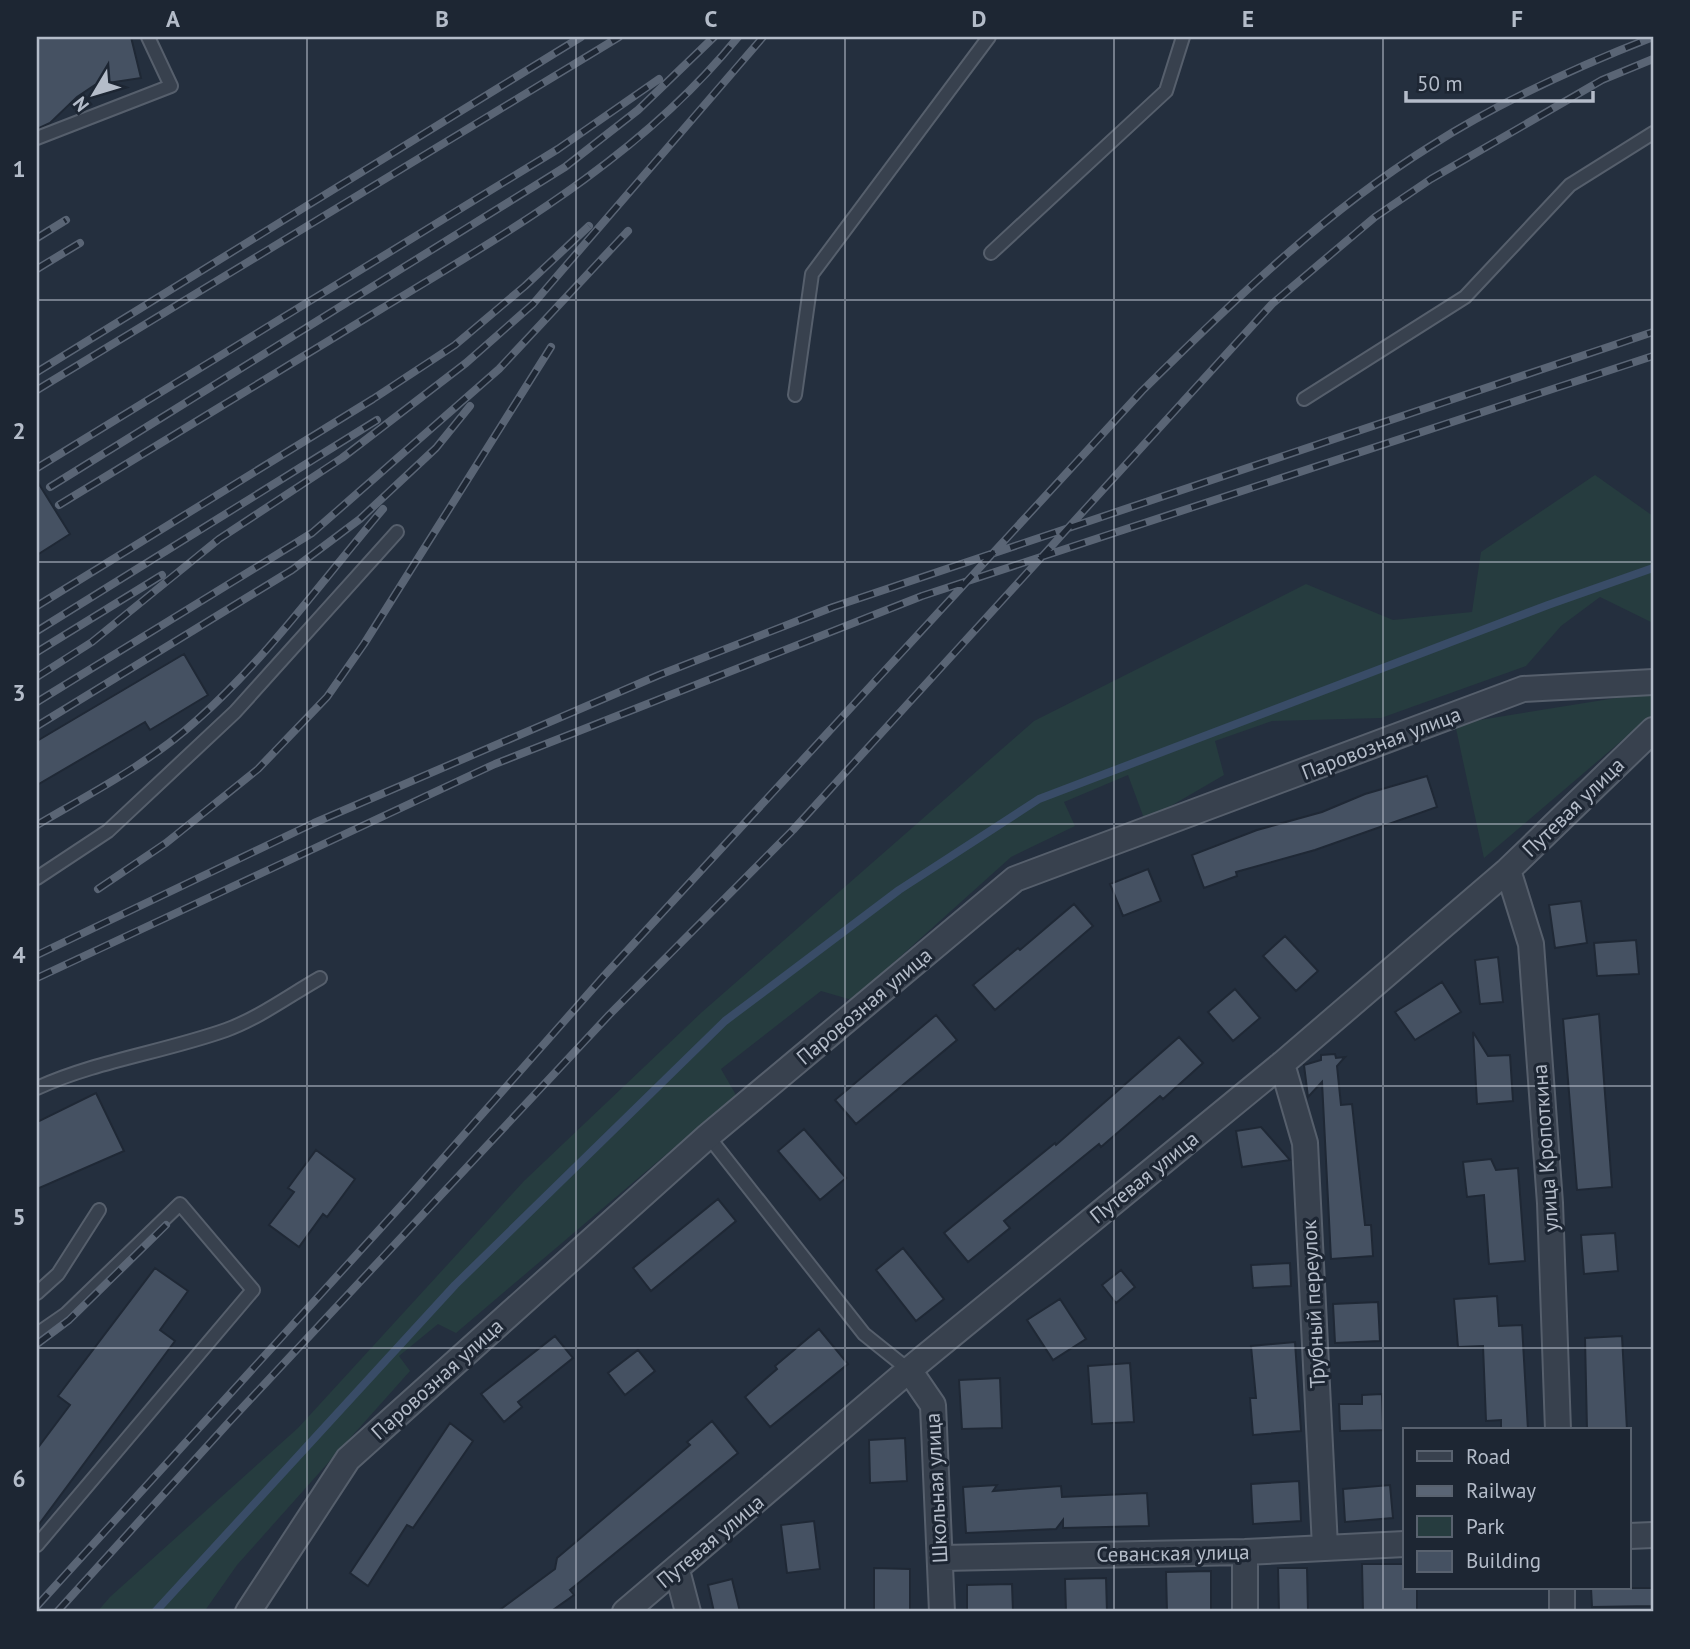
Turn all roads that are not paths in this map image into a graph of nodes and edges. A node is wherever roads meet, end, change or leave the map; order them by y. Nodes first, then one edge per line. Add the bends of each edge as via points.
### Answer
1 (148, 37) edge
2 (989, 37) edge
3 (1183, 37) edge
4 (1653, 133) edge
5 (37, 138) edge
6 (991, 253) dead end
7 (795, 395) dead end
8 (1304, 399) dead end
9 (397, 532) dead end
10 (1653, 682) edge
11 (1653, 730) edge
12 (1508, 870) junction
13 (37, 878) edge
14 (320, 978) dead end
15 (1282, 1064) junction
16 (37, 1088) edge
17 (708, 1136) junction
18 (99, 1210) dead end
19 (37, 1293) edge
20 (37, 1334) edge
21 (909, 1370) junction
22 (1558, 1428) edge
23 (1653, 1535) edge
24 (1630, 1536) edge
25 (1403, 1544) edge
26 (37, 1545) edge
27 (1325, 1547) junction
28 (1245, 1552) junction
29 (941, 1558) junction
30 (677, 1570) junction
31 (1562, 1590) edge
32 (248, 1612) edge
33 (625, 1612) edge
34 (688, 1612) edge
35 (942, 1612) edge
36 (1245, 1612) edge
37 (1562, 1612) edge

1 - 5 lane via 171,86
2 - 7 lane via 812,275
3 - 6 lane via 1166,90
4 - 8 lane via 1570,185 1465,297
9 - 13 lane via 235,712 108,831
10 - 17 street, Паровозная улица via 1522,690 1016,879
11 - 12 street, Путевая улица
12 - 15 street, Путевая улица
12 - 22 street, улица Кропоткина via 1531,944 1550,1203
14 - 16 lane via 230,1029 65,1075
15 - 21 street, Путевая улица
15 - 27 street, Трубный переулок via 1305,1143
17 - 21 lane via 864,1334
17 - 32 street, Паровозная улица via 348,1459
18 - 19 lane via 58,1274
20 - 26 lane via 66,1314 180,1205 253,1290
21 - 29 street, Школьная улица via 933,1405
21 - 30 street, Путевая улица
23 - 24 street
25 - 27 street, Севанская улица
27 - 28 street, Севанская улица
28 - 29 street, Севанская улица
28 - 36 street
29 - 35 street, Школьная улица
30 - 33 street, Путевая улица
30 - 34 street
31 - 37 street

